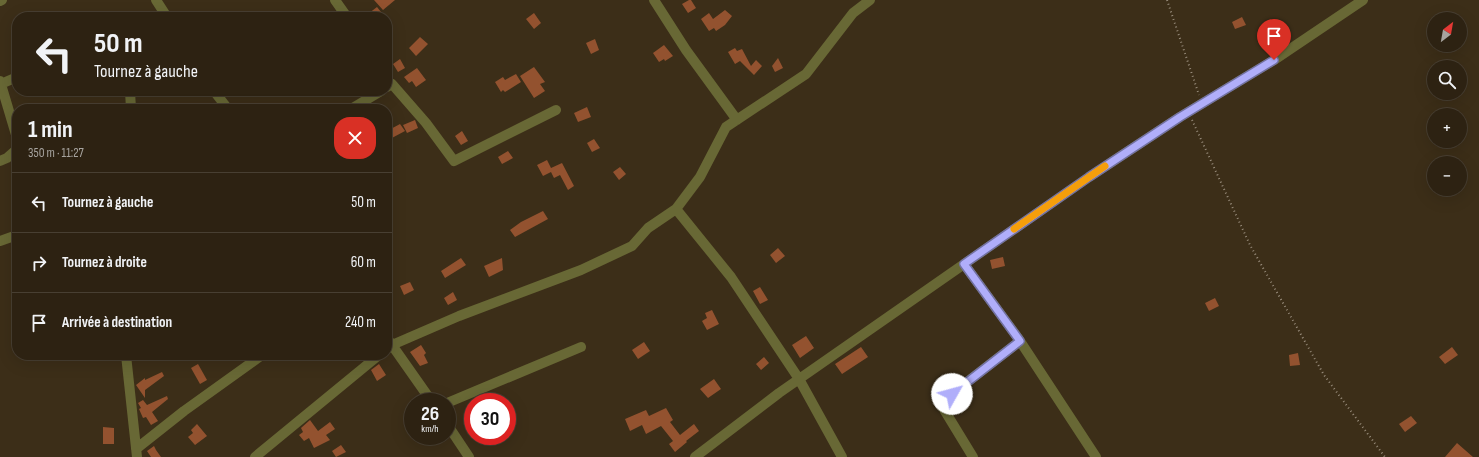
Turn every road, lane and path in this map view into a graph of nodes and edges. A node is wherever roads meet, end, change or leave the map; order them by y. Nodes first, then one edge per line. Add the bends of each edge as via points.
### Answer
1 (156, 0) edge
2 (335, 0) edge
3 (654, 0) edge
4 (870, 0) edge
5 (1167, 0) edge
6 (1363, 0) edge
7 (163, 12) edge
8 (343, 12) edge
9 (12, 79) edge
10 (1, 82) edge
11 (392, 86) edge
12 (218, 96) edge
13 (373, 96) edge
14 (224, 104) edge
15 (359, 104) edge
16 (1202, 104) junction
17 (556, 110) dead end
18 (1188, 112) junction
19 (12, 120) edge
20 (737, 120) junction
21 (12, 154) edge
22 (0, 161) edge
23 (676, 209) junction
24 (12, 237) edge
25 (0, 241) edge
26 (964, 264) junction
27 (1020, 341) junction
28 (392, 343) edge
29 (581, 347) dead end
30 (392, 348) edge
31 (127, 360) edge
32 (255, 360) edge
33 (373, 360) edge
34 (799, 379) junction
35 (425, 393) edge
36 (456, 399) edge
37 (456, 438) edge
38 (137, 453) edge
39 (255, 457) edge
40 (468, 457) edge
41 (695, 457) edge
42 (842, 457) edge
43 (973, 457) edge
44 (1096, 457) edge
45 (1385, 457) edge

1 - 7 street
2 - 8 street
3 - 20 street via 686,50
4 - 20 street via 853,13 806,74
5 - 16 path
6 - 16 street via 1274,60
9 - 10 street
10 - 19 street
11 - 17 street via 426,123 454,161
12 - 14 street
13 - 15 street
16 - 18 street
18 - 26 street
18 - 45 path via 1250,245 1320,368
20 - 23 street via 726,127 700,177
21 - 22 street
23 - 28 street via 648,228 632,246 581,270
23 - 34 street via 731,277
24 - 25 street
26 - 27 street
26 - 34 street
27 - 43 street via 940,403
27 - 44 street
29 - 36 street
30 - 35 street
31 - 38 street
32 - 38 street via 184,411
33 - 39 street
34 - 41 street
34 - 42 street
37 - 40 street

